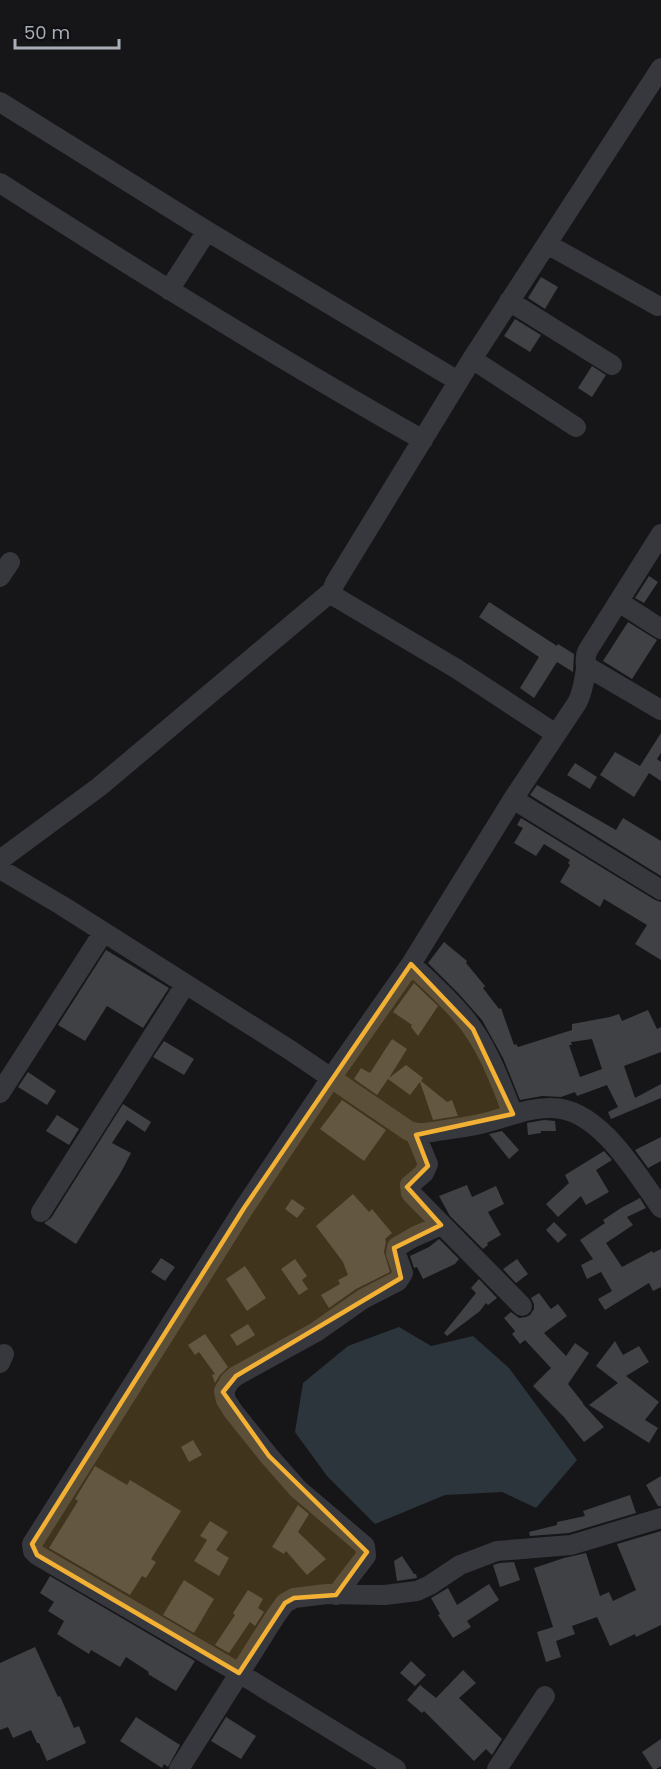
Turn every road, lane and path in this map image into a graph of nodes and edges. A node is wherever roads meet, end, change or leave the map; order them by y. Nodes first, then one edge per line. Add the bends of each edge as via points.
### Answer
1 (661, 68) edge
2 (0, 102) edge
3 (0, 183) edge
4 (207, 231) junction
5 (547, 244) junction
6 (169, 290) junction
7 (509, 301) junction
8 (658, 306) dead end
9 (472, 359) junction
10 (612, 365) dead end
11 (458, 381) junction
12 (576, 427) dead end
13 (423, 440) junction
14 (661, 534) edge
15 (332, 591) junction
16 (619, 602) junction
17 (661, 629) edge
18 (586, 666) junction
19 (661, 710) edge
20 (556, 734) junction
21 (513, 799) junction
22 (0, 860) edge
23 (0, 869) edge
24 (659, 883) edge
25 (103, 933) junction
26 (411, 964) junction
27 (186, 985) junction
28 (331, 1078) junction
29 (0, 1093) edge
30 (513, 1114) junction
31 (415, 1133) junction
32 (661, 1208) edge
33 (41, 1212) dead end
34 (441, 1224) junction
35 (522, 1306) dead end
36 (661, 1518) edge
37 (336, 1595) junction
38 (239, 1673) junction
39 (546, 1696) dead end
40 (179, 1769) edge
41 (396, 1769) edge
42 (496, 1769) edge

1 - 5 street
2 - 4 street
3 - 6 street
4 - 6 street
4 - 11 street
5 - 7 street
5 - 8 street
6 - 13 street
7 - 9 street
7 - 10 street
9 - 11 street
9 - 12 street
11 - 13 street
13 - 15 street
14 - 16 street
15 - 20 street via 334,596
15 - 22 street via 99,787
16 - 17 street
16 - 18 street via 588,650
18 - 19 street
18 - 20 street via 581,695
20 - 21 street
21 - 24 street
21 - 26 street
23 - 25 street
25 - 27 street
25 - 29 street
26 - 28 street
26 - 30 street via 469,1023
27 - 28 street
27 - 33 street
28 - 31 street
28 - 38 street via 244,1208 32,1544 37,1555
30 - 31 street via 481,1124
30 - 32 street via 554,1108 582,1117 617,1147
31 - 34 street via 428,1164 410,1185 411,1193
34 - 35 street
34 - 37 street via 398,1247 396,1254 403,1272 398,1281 236,1376 224,1390 232,1411 298,1489 365,1546 366,1556
36 - 37 street via 571,1545 497,1551 460,1565 417,1591
37 - 38 street via 294,1598 285,1603
38 - 40 street
38 - 41 street
39 - 42 street

